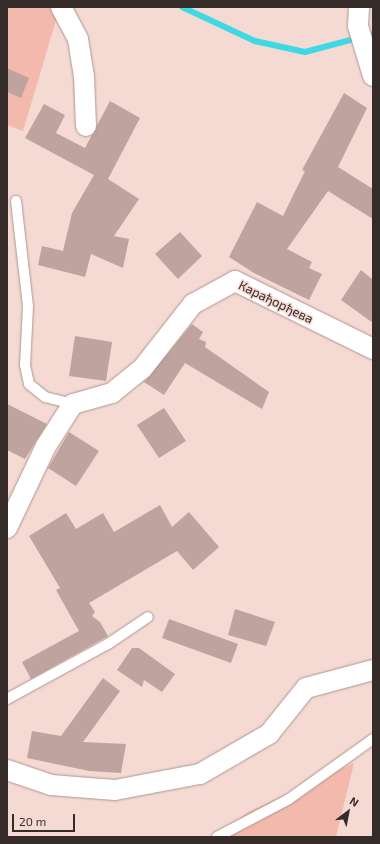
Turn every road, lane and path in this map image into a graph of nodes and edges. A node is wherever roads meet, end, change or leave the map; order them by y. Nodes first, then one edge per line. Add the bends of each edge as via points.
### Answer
1 (61, 7) edge
2 (358, 17) edge
3 (373, 76) edge
4 (86, 126) dead end
5 (16, 201) dead end
6 (373, 349) edge
7 (73, 404) junction
8 (7, 528) edge
9 (148, 617) dead end
10 (373, 670) edge
11 (7, 699) edge
12 (373, 739) edge
13 (7, 770) edge
14 (217, 837) edge

1 - 4 street via 78,39 84,76
2 - 3 street
5 - 7 lane via 28,306 25,365 29,384 45,397
6 - 7 street, Карађорђева via 235,281 193,304 142,369 112,393
7 - 8 street via 46,446
9 - 11 lane via 108,644
10 - 13 street via 306,688 269,734 200,774 115,790 51,785
12 - 14 lane via 289,799

